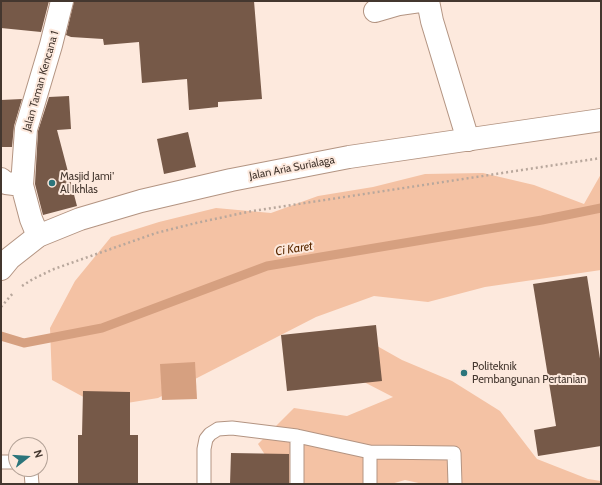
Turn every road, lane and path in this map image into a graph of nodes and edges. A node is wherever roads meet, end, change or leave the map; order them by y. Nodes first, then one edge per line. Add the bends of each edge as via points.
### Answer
1 (62, 1) edge
2 (420, 1) edge
3 (428, 1) edge
4 (375, 11) dead end
5 (601, 120) edge
6 (468, 140) junction
7 (601, 158) edge
8 (1, 180) edge
9 (22, 185) junction
10 (38, 236) junction
11 (1, 268) edge
12 (1, 307) edge
13 (297, 436) junction
14 (370, 452) junction
15 (204, 484) edge
16 (296, 484) edge
17 (370, 484) edge
18 (455, 484) edge

1 - 9 main road, Jalan Taman Kencana 1 via 52,45 26,129
2 - 4 main road
3 - 6 main road
5 - 6 main road, Jalan Aria Surialaga
6 - 10 main road, Jalan Aria Surialaga via 349,157 231,180 103,212
7 - 12 path via 252,211 196,222 156,233 33,278 17,289
8 - 9 main road
9 - 10 main road, Jalan Taman Kencana 1
10 - 11 main road, Jalan Aria Surialaga
13 - 14 lane
13 - 15 lane via 232,428 218,429 206,439
13 - 16 lane
14 - 17 lane
14 - 18 lane via 454,453

